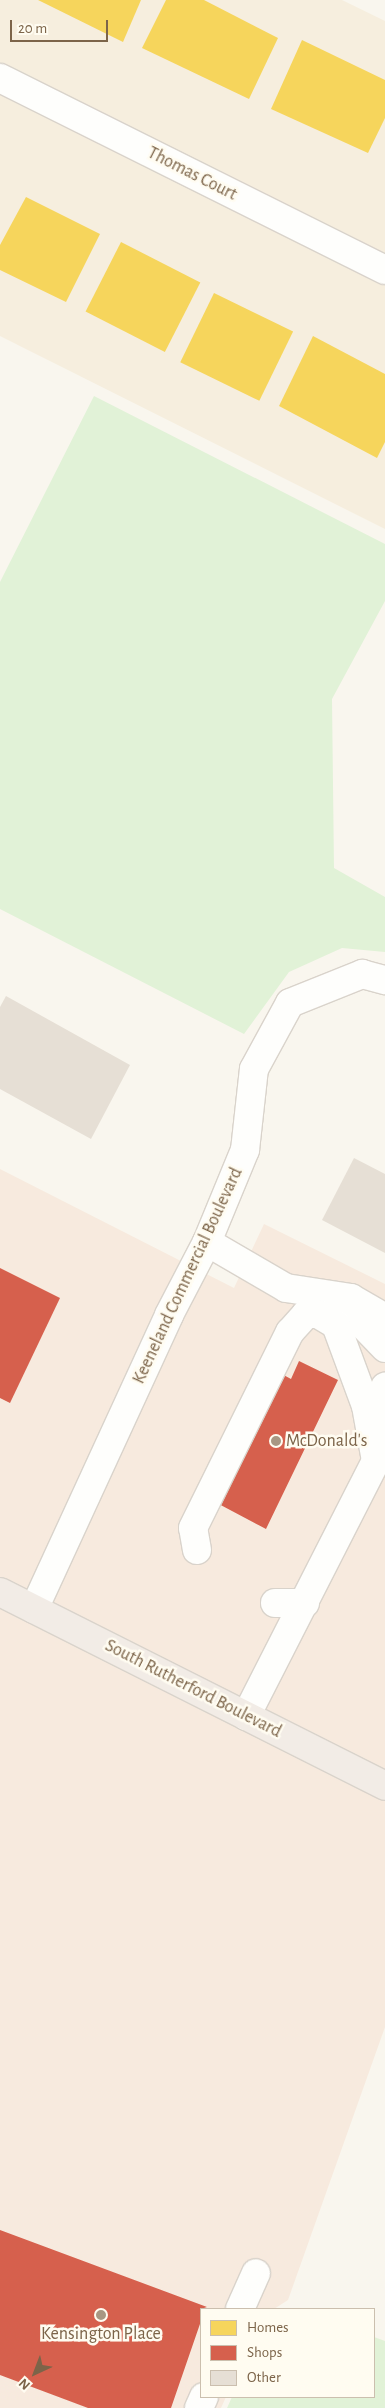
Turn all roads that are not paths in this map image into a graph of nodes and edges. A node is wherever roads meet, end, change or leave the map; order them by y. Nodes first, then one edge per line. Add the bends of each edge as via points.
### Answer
1 (0, 78) edge
2 (385, 270) edge
3 (385, 980) edge
4 (207, 1242) junction
5 (324, 1318) junction
6 (385, 1318) edge
7 (385, 1348) edge
8 (385, 1386) edge
9 (382, 1449) edge
10 (197, 1550) dead end
11 (0, 1592) edge
12 (275, 1603) dead end
13 (305, 1603) junction
14 (34, 1609) junction
15 (246, 1716) junction
16 (385, 1786) edge
17 (256, 2273) dead end
18 (240, 2308) edge

1 - 2 street, Thomas Court
3 - 4 street, Keeneland Commercial Boulevard via 362,974 290,1003 254,1069 246,1150
4 - 6 street via 286,1297 351,1298
4 - 14 street, Keeneland Commercial Boulevard via 169,1314
5 - 7 street via 346,1319 363,1325
5 - 9 street via 336,1325
5 - 10 street via 306,1314 290,1332 193,1528
8 - 9 street via 382,1394
9 - 13 street
11 - 14 highway, South Rutherford Boulevard
12 - 13 street
13 - 15 street
14 - 15 highway, South Rutherford Boulevard
15 - 16 highway, South Rutherford Boulevard
17 - 18 street

